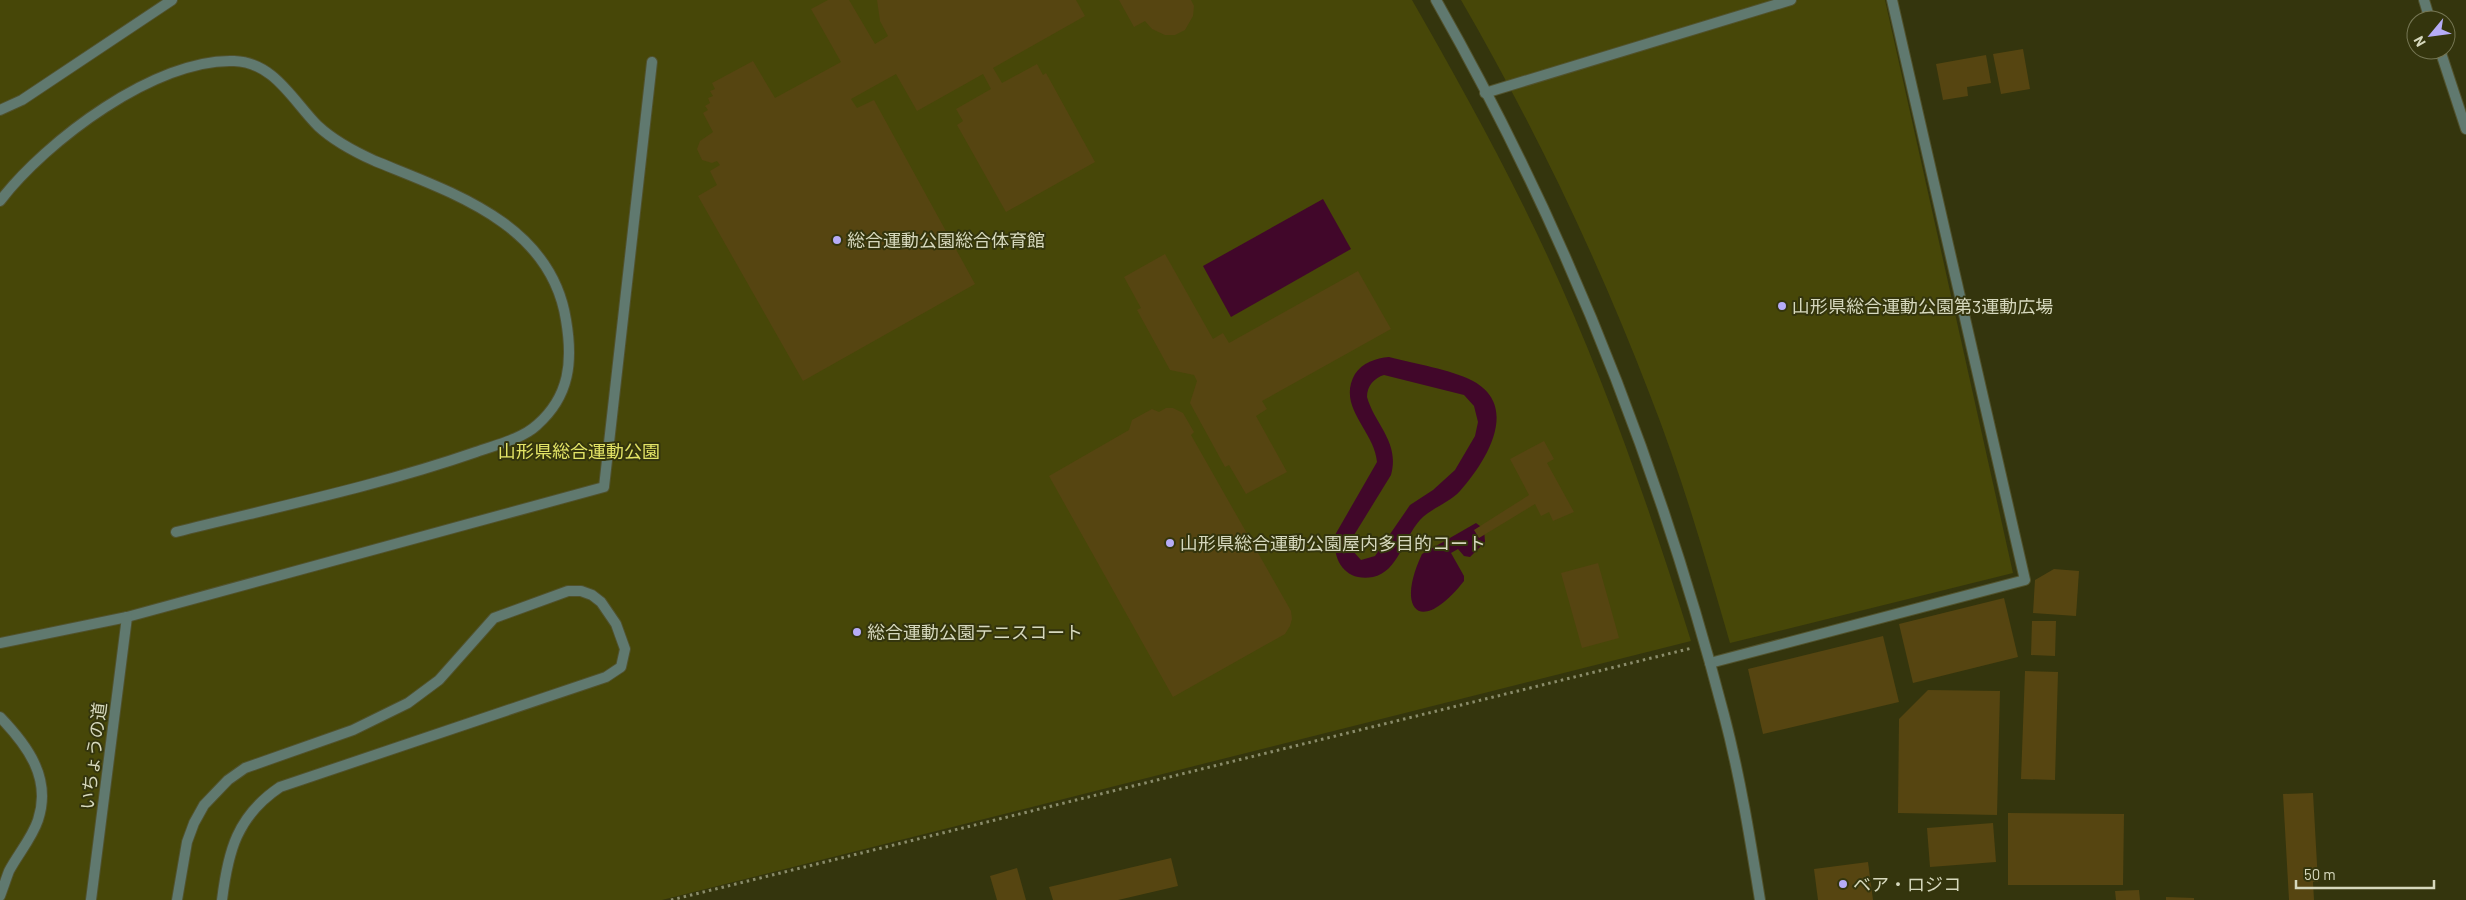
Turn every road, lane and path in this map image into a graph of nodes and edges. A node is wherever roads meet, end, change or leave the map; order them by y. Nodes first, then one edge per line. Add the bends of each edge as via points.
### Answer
1 (172, 0) edge
2 (1436, 0) edge
3 (1791, 0) edge
4 (1892, 0) edge
5 (2443, 60) edge
6 (652, 62) dead end
7 (1485, 94) junction
8 (0, 110) edge
9 (2466, 129) edge
10 (0, 201) edge
11 (176, 532) dead end
12 (127, 616) junction
13 (0, 643) edge
14 (1704, 645) junction
15 (1710, 663) junction
16 (0, 717) edge
17 (0, 896) edge
18 (90, 900) edge
19 (177, 900) edge
20 (222, 900) edge
21 (671, 900) edge
22 (1760, 900) edge

1 - 8 street via 22,100
2 - 7 street
3 - 7 street
4 - 15 street via 2025,580
5 - 9 street
6 - 12 street via 604,486
7 - 14 street via 1570,267 1626,402 1683,565
10 - 11 street via 43,154 100,110 178,71 205,62 238,61 268,72 292,94 318,126 352,151 493,214 523,238 554,282 565,311 569,373 557,403 535,428 424,470
12 - 13 street
12 - 18 street, いちょうの道
14 - 15 street
14 - 21 path
15 - 22 street via 1725,717
16 - 17 street via 34,759 42,789 38,820 9,871
19 - 20 street via 187,842 194,823 204,804 245,768 354,730 408,704 444,675 487,625 505,613 568,591 581,591 601,602 616,624 625,649 621,667 616,672 280,788 251,814 236,837 226,868

